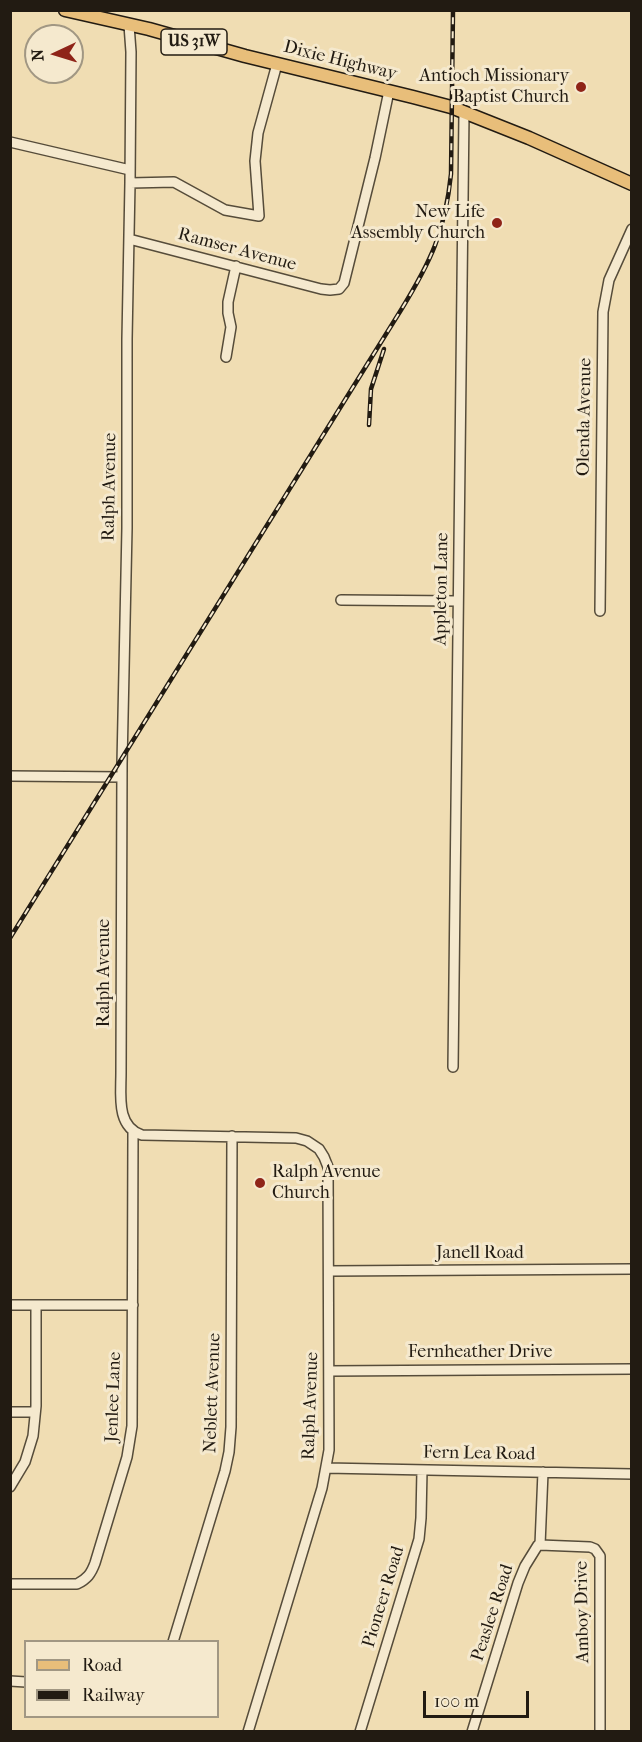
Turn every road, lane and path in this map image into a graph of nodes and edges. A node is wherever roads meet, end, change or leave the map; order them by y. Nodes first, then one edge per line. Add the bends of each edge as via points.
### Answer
1 (65, 10) edge
2 (129, 25) junction
3 (277, 64) junction
4 (389, 91) junction
5 (464, 112) junction
6 (10, 142) edge
7 (130, 170) junction
8 (130, 183) junction
9 (632, 184) edge
10 (632, 229) edge
11 (129, 239) junction
12 (236, 266) junction
13 (226, 357) dead end
14 (341, 600) dead end
15 (458, 601) junction
16 (600, 611) dead end
17 (10, 776) edge
18 (122, 777) junction
19 (453, 1067) dead end
20 (133, 1133) junction
21 (232, 1137) junction
22 (632, 1269) edge
23 (329, 1271) junction
24 (10, 1305) edge
25 (36, 1305) junction
26 (133, 1305) junction
27 (632, 1369) edge
28 (329, 1371) junction
29 (10, 1412) edge
30 (35, 1412) junction
31 (326, 1468) junction
32 (422, 1470) junction
33 (543, 1472) junction
34 (632, 1474) edge
35 (10, 1487) edge
36 (540, 1545) junction
37 (10, 1584) edge
38 (173, 1640) edge
39 (248, 1731) edge
40 (360, 1731) edge
41 (472, 1731) edge
42 (600, 1731) edge

1 - 2 main road, Dixie Highway / US 31W
2 - 3 main road, Dixie Highway / US 31W
2 - 7 street, Ralph Avenue
3 - 4 main road, Dixie Highway / US 31W
3 - 8 street via 258,133 255,161 259,216 225,210 174,182
4 - 5 main road, Dixie Highway / US 31W
4 - 12 street, Ramser Avenue via 344,283 336,290 321,289
5 - 9 main road, Dixie Highway / US 31W
5 - 15 street, Appleton Lane
6 - 7 street
7 - 8 street, Ralph Avenue
8 - 11 street, Ralph Avenue
10 - 16 street, Olenda Avenue via 609,280 603,312
11 - 12 street, Ramser Avenue
11 - 18 street, Ralph Avenue
12 - 13 street via 228,302 231,327
14 - 15 street
15 - 19 street, Appleton Lane
17 - 18 street
18 - 20 street, Ralph Avenue via 122,1107 123,1118
20 - 21 street, Ralph Avenue
20 - 26 street, Jenlee Lane
21 - 23 street, Ralph Avenue via 296,1138 321,1151 328,1167
21 - 38 street, Neblett Avenue via 229,1452
22 - 23 street, Janell Road
23 - 28 street, Ralph Avenue
24 - 25 street
25 - 26 street
25 - 30 street
26 - 37 street, Jenlee Lane via 130,1446 93,1570 77,1584
27 - 28 street, Fernheather Drive
28 - 31 street, Ralph Avenue
29 - 30 street
30 - 35 street via 29,1454
31 - 32 street, Fern Lea Road
31 - 39 street, Ralph Avenue
32 - 33 street, Fern Lea Road
32 - 40 street, Pioneer Road via 419,1539
33 - 34 street, Fern Lea Road
33 - 36 street, Peaslee Road
36 - 41 street, Peaslee Road via 518,1583
36 - 42 street, Amboy Drive via 590,1547 600,1556

